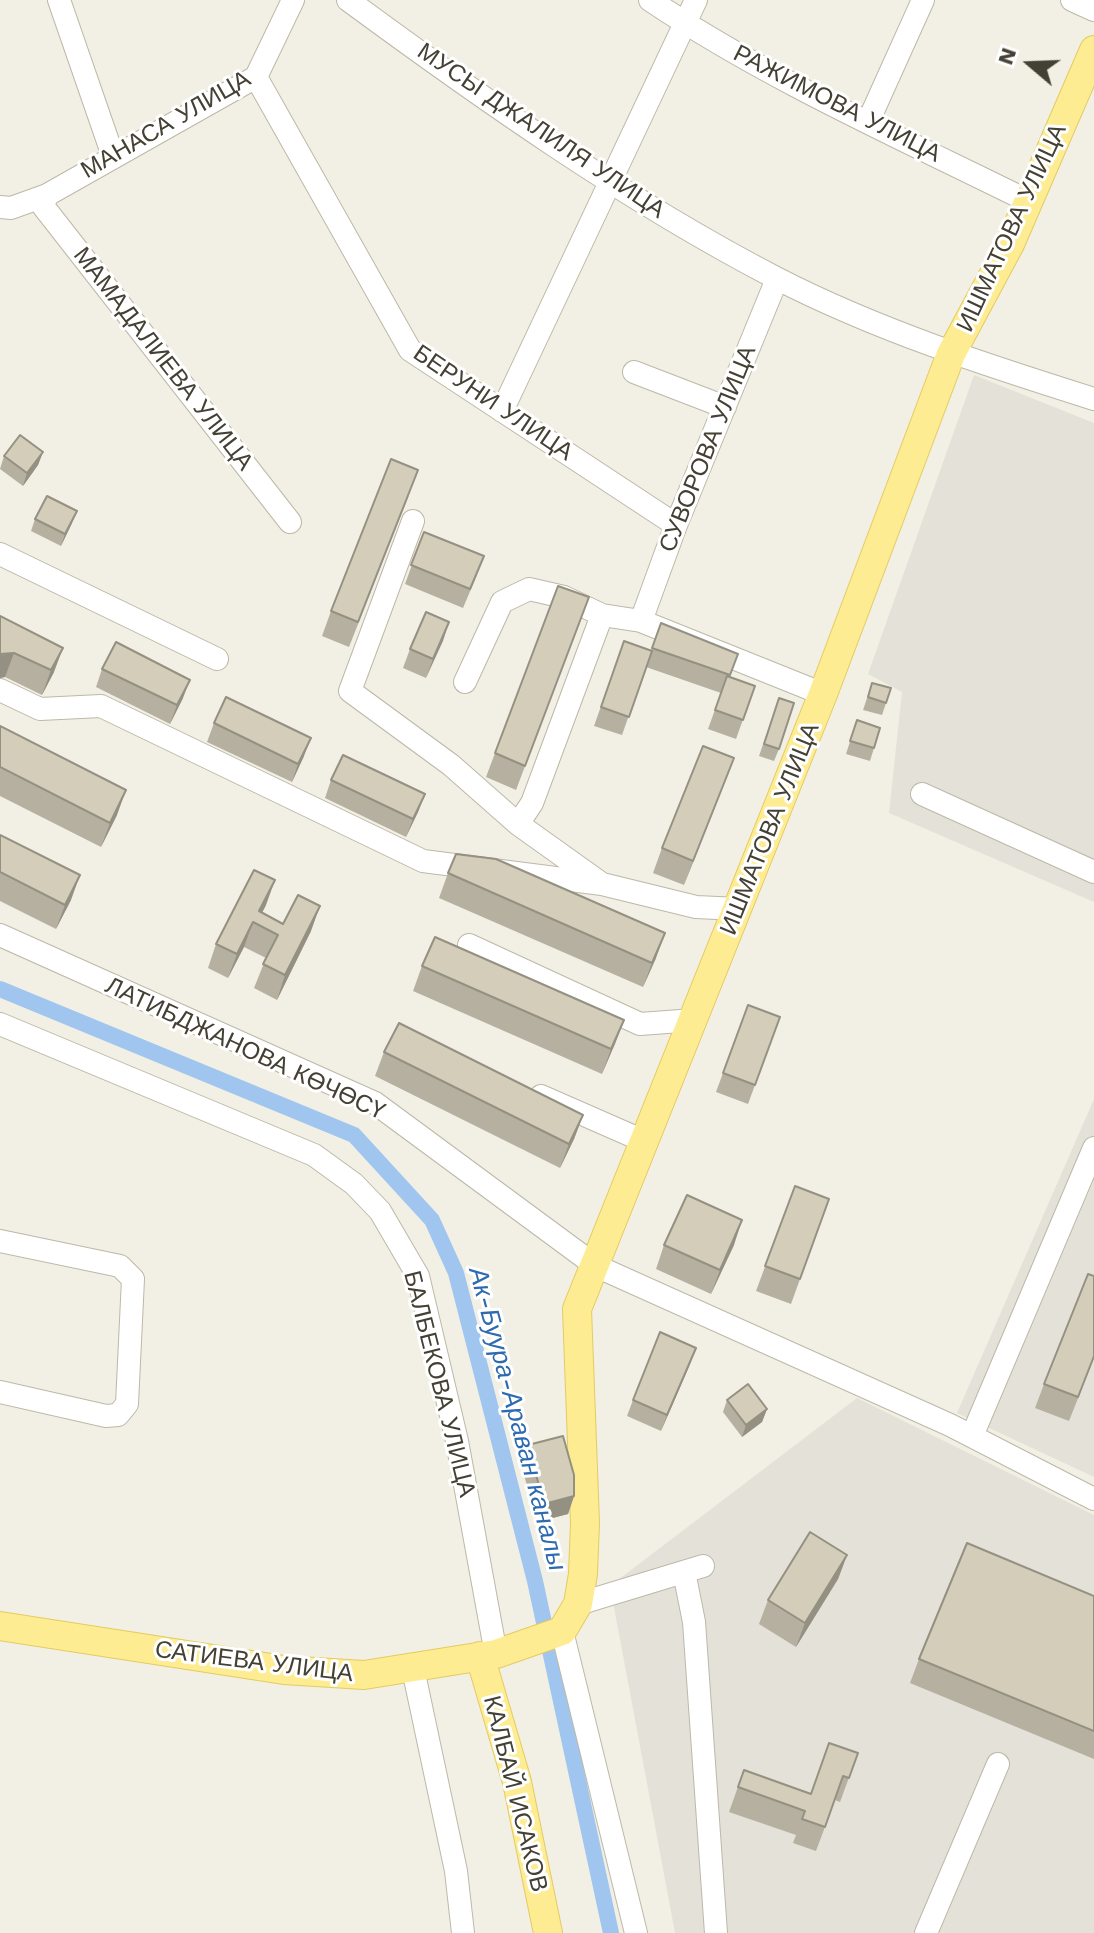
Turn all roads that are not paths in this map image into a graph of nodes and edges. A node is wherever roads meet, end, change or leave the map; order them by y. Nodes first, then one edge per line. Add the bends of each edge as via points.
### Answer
1 (59, 0) edge
2 (293, 0) edge
3 (348, 0) edge
4 (650, 0) edge
5 (696, 0) edge
6 (923, 0) edge
7 (1072, 0) edge
8 (1094, 10) edge
9 (686, 24) junction
10 (1094, 50) edge
11 (256, 77) junction
12 (868, 122) junction
13 (113, 156) junction
14 (612, 183) junction
15 (47, 195) junction
16 (1028, 201) junction
17 (0, 207) edge
18 (777, 279) junction
19 (951, 354) junction
20 (634, 372) dead end
21 (1094, 399) edge
22 (725, 407) junction
23 (502, 411) junction
24 (413, 521) dead end
25 (290, 522) dead end
26 (676, 525) junction
27 (0, 554) edge
28 (602, 615) junction
29 (641, 621) junction
30 (217, 659) dead end
31 (465, 682) dead end
32 (0, 690) edge
33 (823, 694) junction
34 (922, 794) dead end
35 (518, 824) junction
36 (1094, 872) edge
37 (602, 884) junction
38 (739, 909) junction
39 (0, 935) edge
40 (469, 945) dead end
41 (694, 1020) junction
42 (0, 1024) edge
43 (517, 1085) edge
44 (646, 1142) junction
45 (1094, 1148) edge
46 (0, 1241) edge
47 (596, 1266) junction
48 (0, 1392) edge
49 (972, 1436) junction
50 (1094, 1499) edge
51 (578, 1604) junction
52 (0, 1626) edge
53 (562, 1631) junction
54 (495, 1653) junction
55 (413, 1669) junction
56 (998, 1764) dead end
57 (463, 1933) edge
58 (548, 1933) edge
59 (636, 1933) edge
60 (716, 1933) edge
61 (926, 1933) edge

1 - 13 street
2 - 11 street, МАНАСА УЛИЦА
3 - 14 street, МУСЫ ДЖАЛИЛЯ УЛИЦА
4 - 9 street, РАЖИМОВА УЛИЦА
5 - 9 street
6 - 12 street
7 - 8 street
9 - 12 street, РАЖИМОВА УЛИЦА
9 - 14 street
10 - 16 main road, ИШМАТОВА УЛИЦА
11 - 13 street, МАНАСА УЛИЦА
11 - 23 street, БЕРУНИ УЛИЦА via 410,350
12 - 16 street, РАЖИМОВА УЛИЦА
13 - 15 street, МАНАСА УЛИЦА
14 - 18 street, МУСЫ ДЖАЛИЛЯ УЛИЦА
14 - 23 street
15 - 17 street, МАНАСА УЛИЦА
15 - 25 street, МАМАДАЛИЕВА УЛИЦА via 43,206
16 - 19 main road, ИШМАТОВА УЛИЦА
18 - 19 street, МУСЫ ДЖАЛИЛЯ УЛИЦА
18 - 22 street, СУВОРОВА УЛИЦА
19 - 21 street, МУСЫ ДЖАЛИЛЯ УЛИЦА
19 - 33 main road, ИШМАТОВА УЛИЦА
20 - 22 street
22 - 26 street, СУВОРОВА УЛИЦА
23 - 26 street, БЕРУНИ УЛИЦА
24 - 35 street via 350,691 451,765
26 - 29 street, СУВОРОВА УЛИЦА
27 - 30 street
28 - 29 street
28 - 31 street via 564,597 529,589 502,602
28 - 35 street via 532,803
29 - 33 street
32 - 37 street via 40,709 101,706 423,861
33 - 38 main road, ИШМАТОВА УЛИЦА
34 - 36 street
35 - 37 street
37 - 38 street via 696,907
38 - 41 main road, ИШМАТОВА УЛИЦА
39 - 47 street, ЛАТИБДЖАНОВА КӨЧӨСҮ via 375,1103
40 - 41 street via 640,1024
41 - 44 main road, ИШМАТОВА УЛИЦА
42 - 54 street, БАЛБЕКОВА УЛИЦА via 314,1155 380,1211 418,1276 457,1441
43 - 44 street
44 - 47 main road, ИШМАТОВА УЛИЦА
45 - 49 street
46 - 48 street via 120,1266 133,1279 127,1404 118,1415
47 - 49 street, ЛАТИБДЖАНОВА КӨЧӨСҮ
47 - 51 main road, ИШМАТОВА УЛИЦА via 577,1309 585,1523
49 - 50 street, ЛАТИБДЖАНОВА КӨЧӨСҮ
51 - 53 main road, ИШМАТОВА УЛИЦА
51 - 60 street via 694,1569
52 - 55 main road, САТИЕВА УЛИЦА via 284,1670 364,1675
53 - 54 main road, САТИЕВА УЛИЦА
53 - 59 street
54 - 55 main road, САТИЕВА УЛИЦА
54 - 58 main road, КАЛБАЙ ИСАКОВ
55 - 57 street via 456,1871
56 - 61 street

